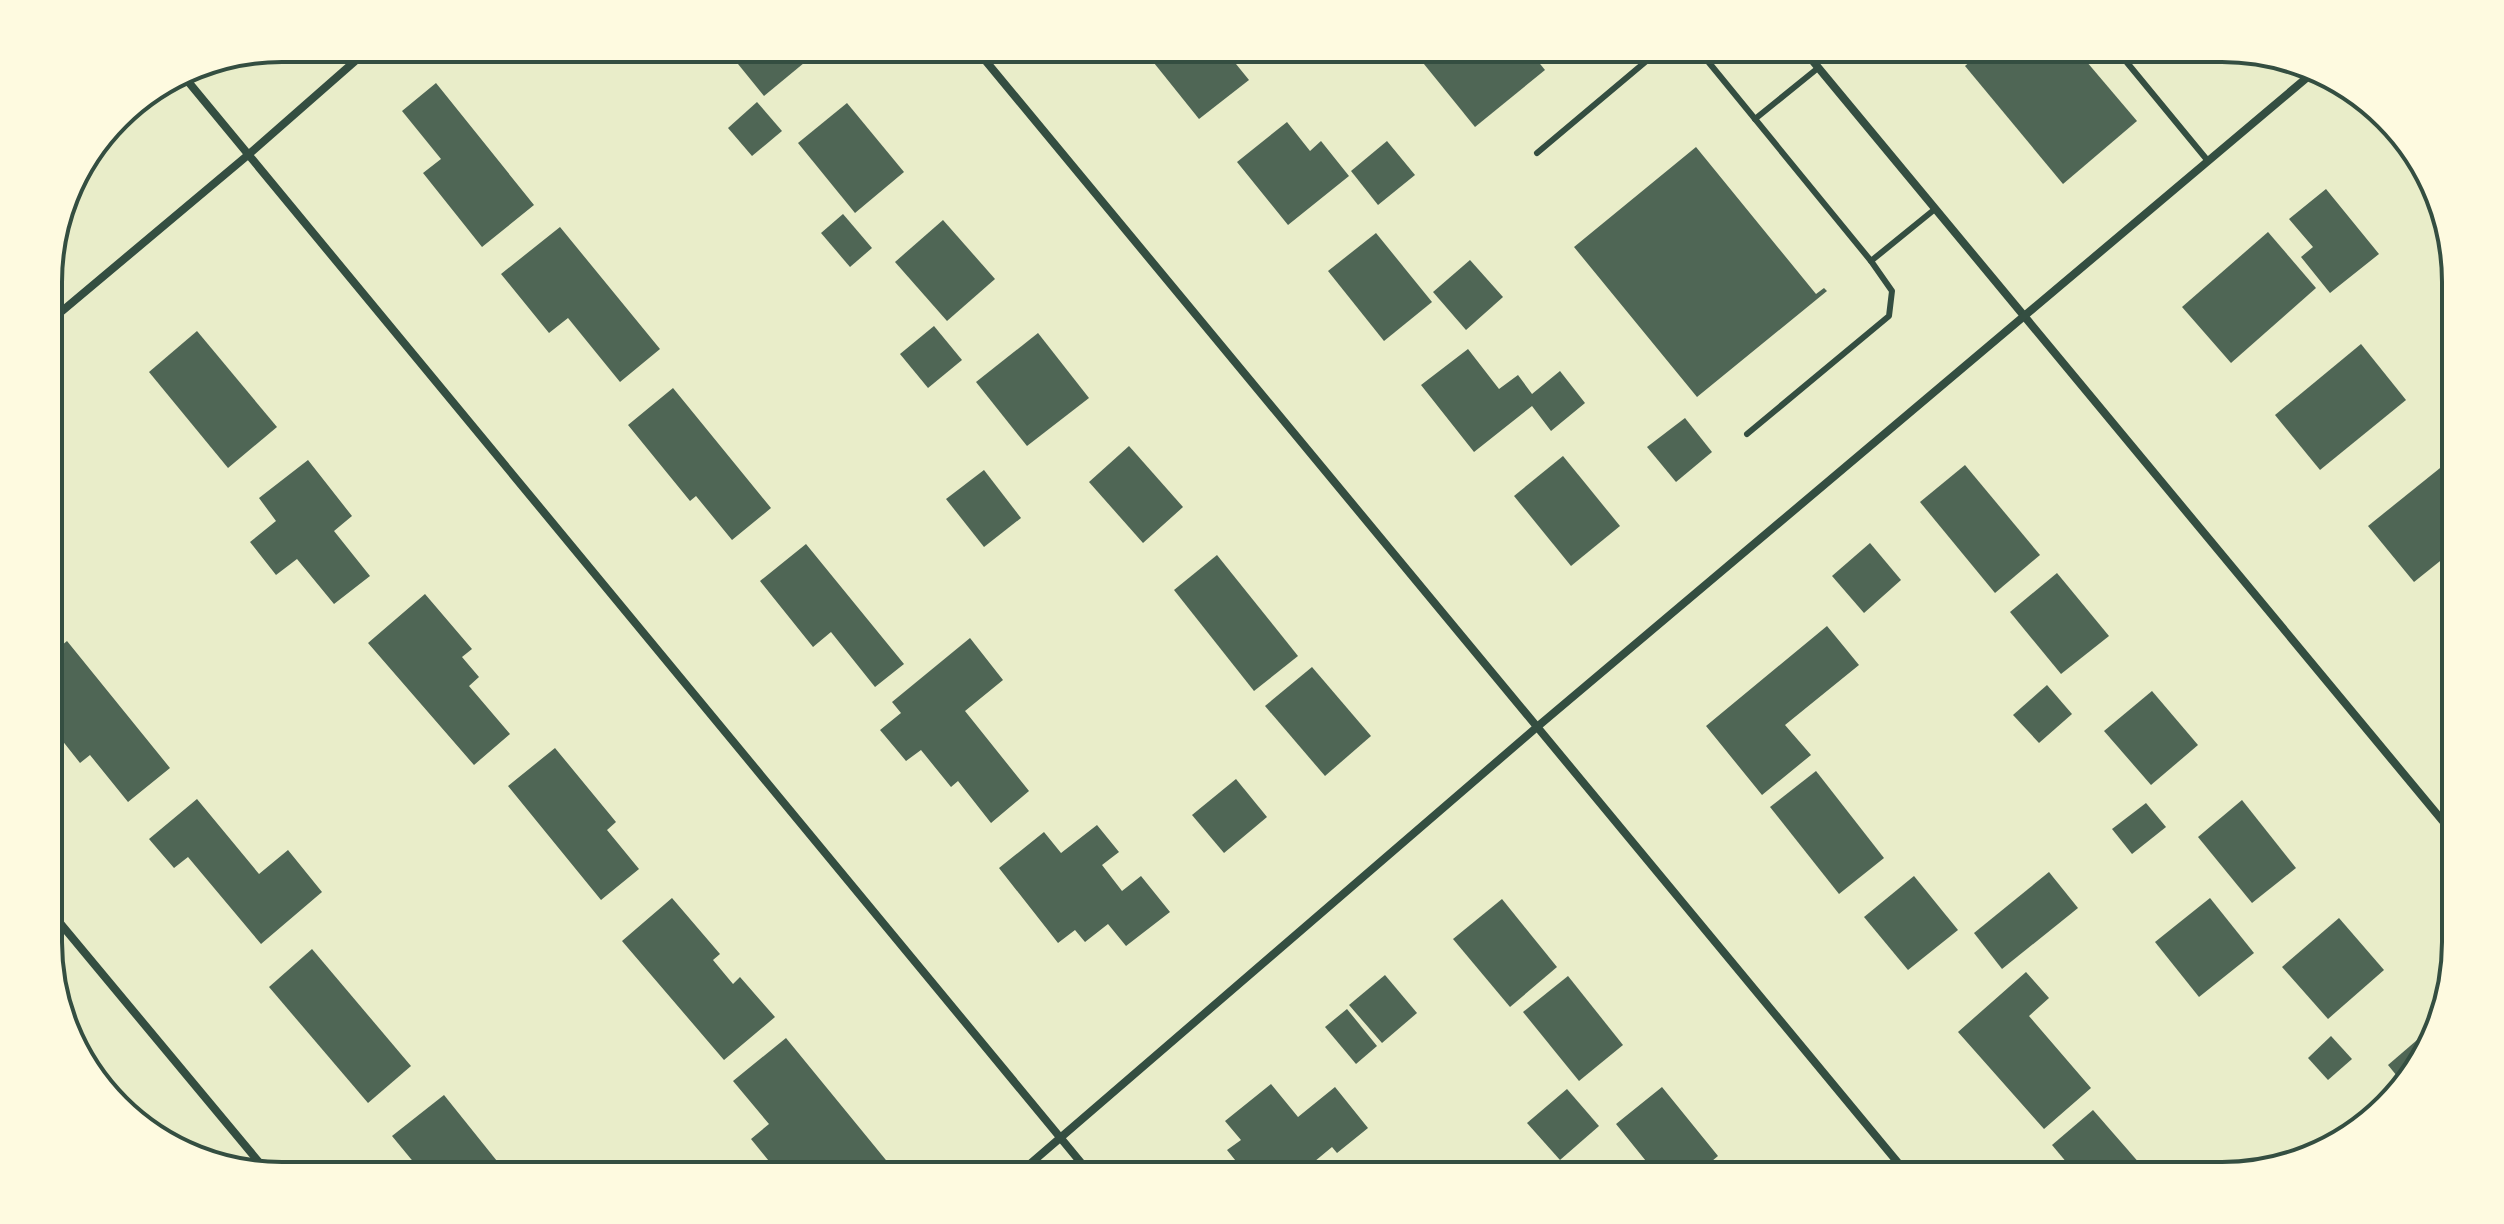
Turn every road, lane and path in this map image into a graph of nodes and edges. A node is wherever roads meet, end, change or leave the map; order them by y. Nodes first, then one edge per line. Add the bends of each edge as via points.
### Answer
1 (354, 62) edge
2 (987, 62) edge
3 (1645, 62) edge
4 (1708, 62) edge
5 (1813, 62) edge
6 (2127, 62) edge
7 (1818, 68) junction
8 (2305, 79) edge
9 (189, 83) edge
10 (1755, 119) junction
11 (1537, 153) dead end
12 (248, 155) junction
13 (2208, 161) junction
14 (1935, 209) junction
15 (1871, 261) junction
16 (62, 311) edge
17 (2023, 316) junction
18 (1747, 434) dead end
19 (1537, 727) junction
20 (2442, 820) edge
21 (62, 925) edge
22 (1061, 1138) junction
23 (257, 1160) edge
24 (1033, 1162) edge
25 (1081, 1162) edge
26 (1897, 1162) edge

1 - 12 street
2 - 19 street
3 - 11 lane
4 - 10 lane
5 - 7 street
6 - 13 lane
7 - 10 lane
7 - 14 street
8 - 13 street
9 - 12 street
10 - 15 lane
12 - 16 street
12 - 22 street
13 - 17 street
14 - 15 lane
14 - 17 street
15 - 18 lane via 1892,291 1889,316
17 - 19 street
17 - 20 street
19 - 22 street
19 - 26 street
21 - 23 street
22 - 24 street
22 - 25 street

